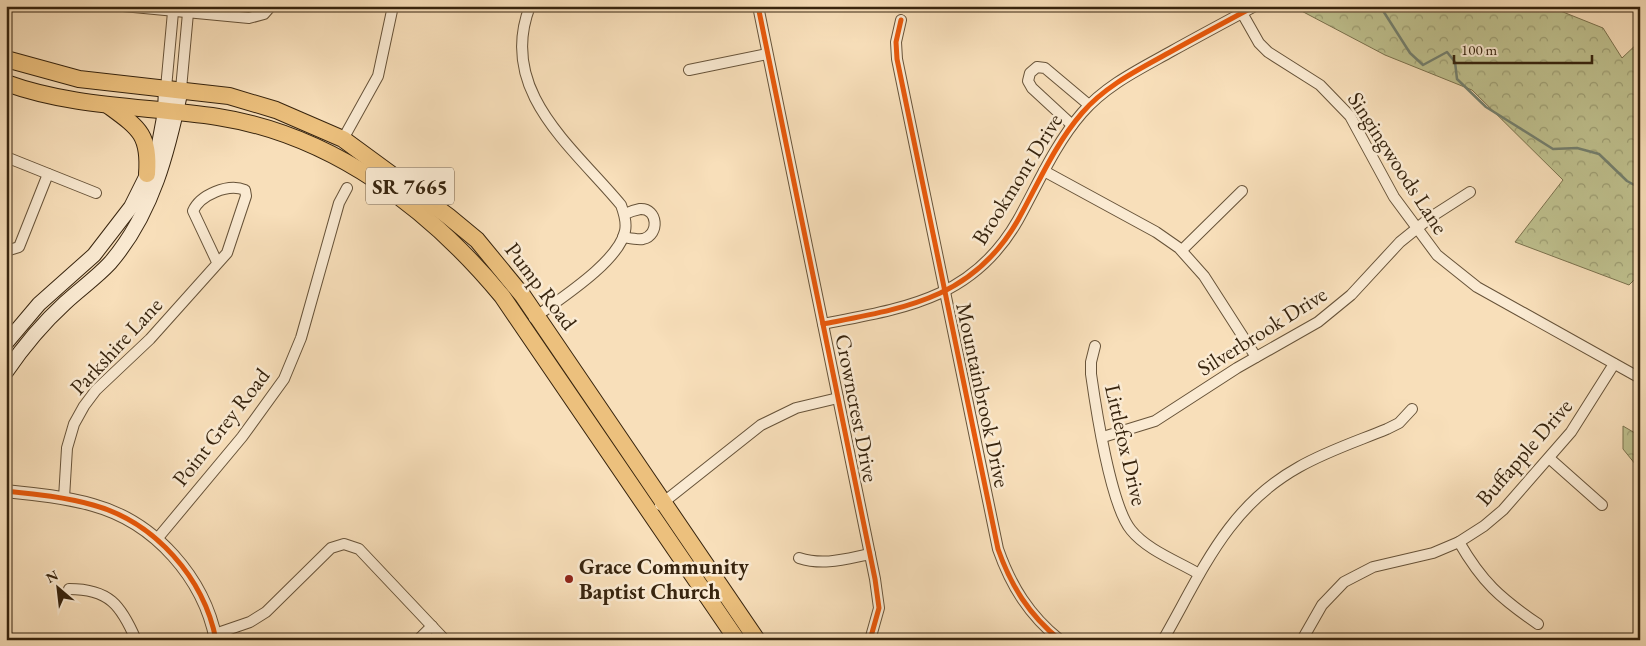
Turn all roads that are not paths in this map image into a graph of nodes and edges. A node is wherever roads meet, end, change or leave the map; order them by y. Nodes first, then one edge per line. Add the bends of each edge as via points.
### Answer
1 (123, 6) edge
2 (271, 6) edge
3 (393, 6) edge
4 (530, 6) edge
5 (758, 6) edge
6 (1255, 6) edge
7 (172, 12) junction
8 (188, 13) junction
9 (1242, 13) junction
10 (901, 20) dead end
11 (768, 54) junction
12 (6, 59) edge
13 (689, 70) dead end
14 (6, 83) edge
15 (174, 89) junction
16 (1089, 105) junction
17 (109, 106) junction
18 (171, 112) junction
19 (1072, 125) junction
20 (343, 139) junction
21 (6, 157) edge
22 (1044, 171) junction
23 (48, 174) junction
24 (147, 174) junction
25 (347, 188) dead end
26 (1242, 191) dead end
27 (1470, 192) dead end
28 (96, 193) dead end
29 (624, 214) junction
30 (1417, 229) junction
31 (623, 237) junction
32 (1182, 250) junction
33 (6, 251) edge
34 (217, 262) junction
35 (945, 292) junction
36 (537, 315) junction
37 (823, 324) junction
38 (522, 325) junction
39 (6, 343) edge
40 (1096, 346) dead end
41 (1256, 357) junction
42 (1614, 364) junction
43 (6, 372) edge
44 (1640, 378) edge
45 (838, 398) junction
46 (1412, 410) dead end
47 (1103, 437) junction
48 (1550, 458) junction
49 (6, 491) edge
50 (64, 498) junction
51 (664, 502) junction
52 (1602, 505) dead end
53 (650, 512) junction
54 (157, 539) junction
55 (1459, 542) junction
56 (870, 554) junction
57 (799, 558) dead end
58 (1199, 574) junction
59 (69, 589) dead end
60 (1538, 624) dead end
61 (432, 626) junction
62 (215, 637) edge
63 (1053, 638) edge
64 (136, 640) edge
65 (418, 640) edge
66 (445, 640) edge
67 (737, 640) edge
68 (757, 640) edge
69 (870, 640) edge
70 (1162, 640) edge
71 (1302, 640) edge

1 - 7 street
2 - 8 street via 264,14 249,18
3 - 20 street via 378,76
4 - 29 street via 521,45 527,82 541,112 621,205
5 - 11 street, Crowncrest Drive
6 - 9 street, Brookmont Drive
7 - 8 street
7 - 15 street
8 - 15 street
9 - 16 street, Brookmont Drive via 1130,74
9 - 30 street, Singingwoods Lane via 1268,52 1320,85 1350,116 1394,197
10 - 35 street, Mountainbrook Drive via 896,42 897,59
11 - 13 street
11 - 37 street, Crowncrest Drive
12 - 15 main road, Pump Road via 79,79
14 - 17 main road, Pump Road via 68,100
15 - 18 main road
15 - 20 main road, Pump Road / SR 7665 via 250,101
16 - 19 street, Brookmont Drive
16 - 19 street via 1045,68 1036,67 1030,73 1028,81 1032,88
17 - 18 main road, Pump Road
17 - 24 main road via 142,134 148,150
18 - 24 main road
18 - 38 main road, Pump Road / SR 7665 via 218,117 277,130 322,149 362,172 425,217 470,258
18 - 43 main road via 170,143 159,177 120,250 43,324
19 - 22 street, Brookmont Drive
20 - 36 main road, Pump Road / SR 7665 via 421,194 477,240
21 - 23 street
22 - 32 street via 1156,232
22 - 35 street, Brookmont Drive via 1017,222 997,250 980,268
23 - 28 street
23 - 33 street via 19,247
24 - 39 main road via 131,206 106,242 39,304
25 - 54 street, Point Grey Road via 339,203 301,338 284,379 247,431
26 - 32 street
27 - 30 street, Silverbrook Drive
29 - 31 street
29 - 31 street via 645,210 653,216 655,225 652,233 644,239
30 - 41 street, Silverbrook Drive via 1333,310
30 - 42 street, Singingwoods Lane via 1437,255 1477,288
31 - 36 street via 613,253 586,279 562,300
32 - 41 street via 1204,276
34 - 34 street, Parkshire Lane via 230,247 246,196 242,188 207,195 198,201 193,211
34 - 50 street, Parkshire Lane via 150,339 96,390 84,406 74,424 67,448
35 - 37 street, Brookmont Drive via 910,306
35 - 63 street, Mountainbrook Drive via 998,549 1015,591
36 - 38 street
36 - 51 main road, Pump Road / SR 7665
37 - 45 street, Crowncrest Drive
38 - 53 main road, Pump Road / SR 7665
40 - 47 street, Littlefox Drive via 1091,374
41 - 47 street, Silverbrook Drive via 1156,422
42 - 44 street, Singingwoods Lane
42 - 48 street, Buffapple Drive via 1588,409
45 - 51 street via 796,408 761,425
45 - 56 street, Crowncrest Drive
46 - 58 street via 1400,423 1314,460 1266,488 1234,520
47 - 58 street, Littlefox Drive via 1119,510 1131,530 1152,548
48 - 52 street
48 - 55 street, Buffapple Drive via 1503,510
49 - 50 street
50 - 54 street via 121,516
51 - 53 street
51 - 68 main road, Pump Road / SR 7665
53 - 67 main road, Pump Road / SR 7665
54 - 62 street via 184,568 198,590
55 - 60 street via 1490,588
55 - 71 street, Buffapple Drive via 1433,553 1373,567 1344,582 1322,605
56 - 57 street via 824,563
56 - 69 street, Crowncrest Drive via 879,608
58 - 70 street
59 - 64 street via 86,589 102,594 121,612
61 - 62 street via 359,549 344,544 326,552 258,618
61 - 65 street
61 - 66 street

